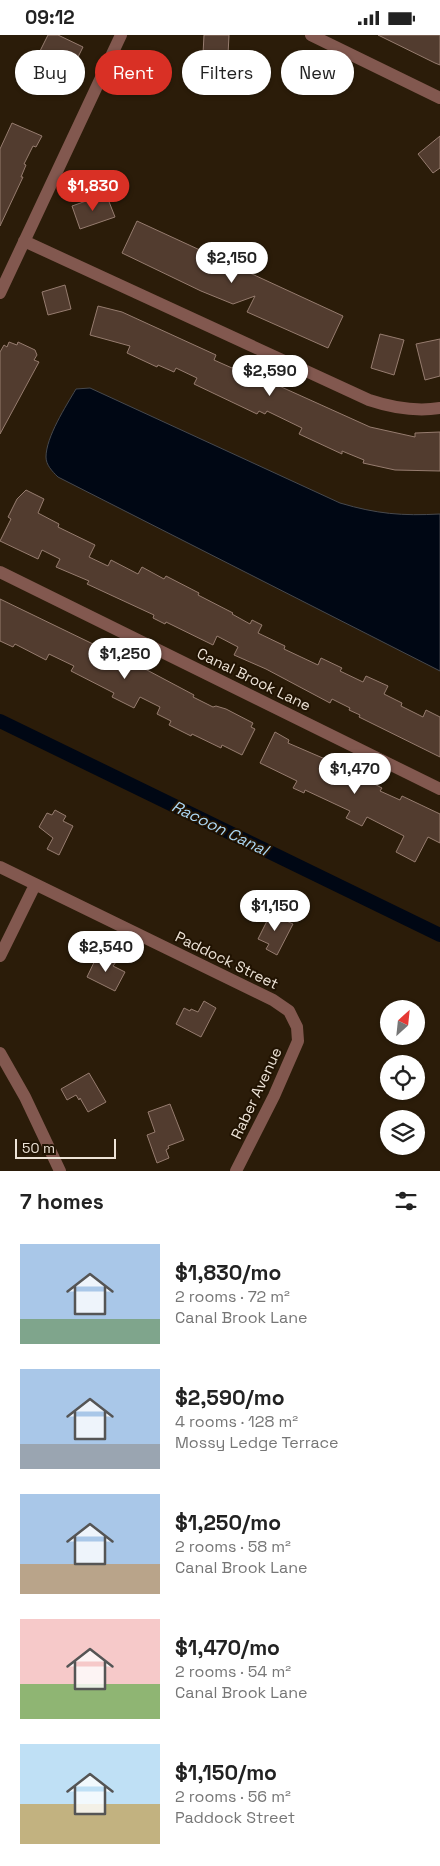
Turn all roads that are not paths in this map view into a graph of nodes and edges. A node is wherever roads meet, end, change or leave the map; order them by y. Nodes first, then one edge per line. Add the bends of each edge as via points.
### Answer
1 (121, 35) edge
2 (311, 35) edge
3 (440, 98) edge
4 (24, 241) junction
5 (0, 293) edge
6 (440, 407) edge
7 (0, 572) edge
8 (440, 789) edge
9 (0, 867) edge
10 (35, 885) junction
11 (0, 956) edge
12 (297, 1027) joint
13 (0, 1053) edge
14 (60, 1171) edge
15 (236, 1171) edge

1 - 4 street
2 - 3 street
4 - 5 street
4 - 6 street via 369,400 400,409
7 - 8 street, Canal Brook Lane
9 - 10 street, Paddock Street
10 - 11 street
10 - 12 street, Paddock Street via 273,1000 289,1011
12 - 15 street, Raber Avenue via 298,1041
13 - 14 street

